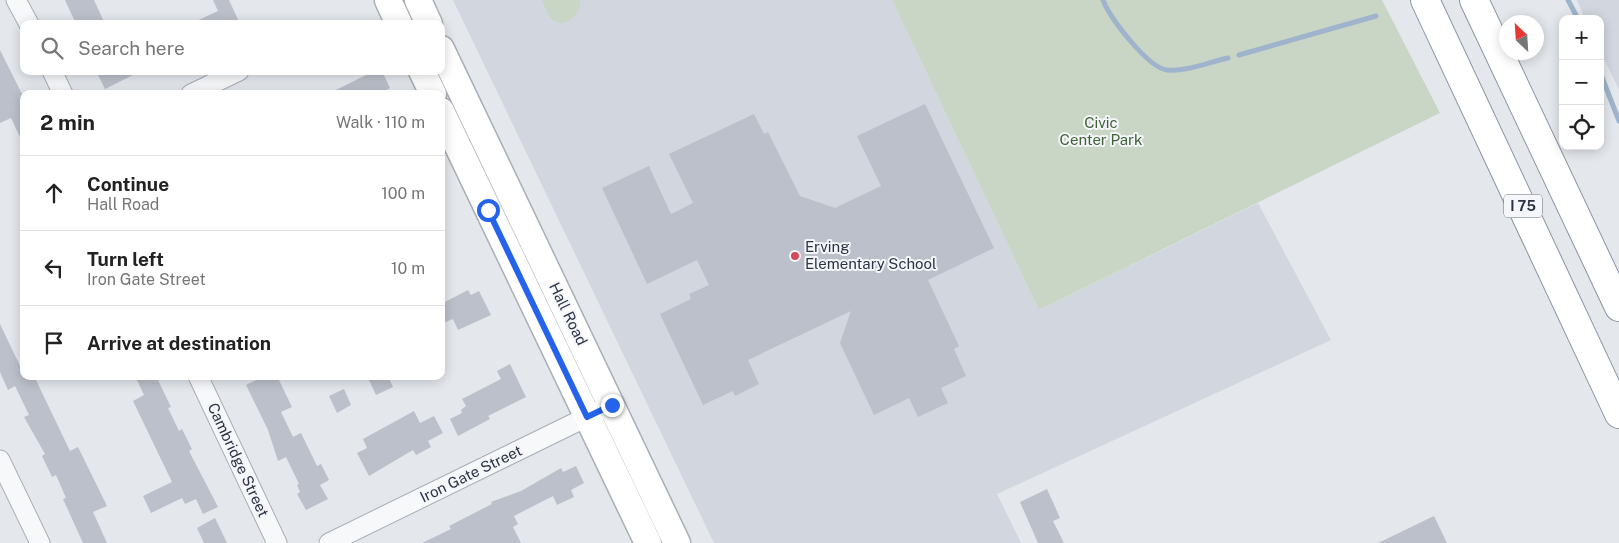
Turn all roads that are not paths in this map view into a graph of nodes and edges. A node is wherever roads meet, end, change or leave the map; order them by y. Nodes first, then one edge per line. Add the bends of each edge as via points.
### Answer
1 (16, 0) edge
2 (388, 0) edge
3 (418, 0) edge
4 (1425, 0) edge
5 (1474, 0) edge
6 (27, 20) edge
7 (398, 20) edge
8 (427, 20) edge
9 (445, 67) edge
10 (54, 75) edge
11 (231, 75) edge
12 (424, 75) edge
13 (450, 89) edge
14 (61, 90) edge
15 (199, 90) edge
16 (431, 90) edge
17 (445, 119) edge
18 (1619, 307) edge
19 (200, 380) edge
20 (612, 405) junction
21 (1619, 414) edge
22 (587, 417) junction
23 (0, 460) edge
24 (673, 535) edge
25 (646, 540) edge
26 (40, 543) edge
27 (277, 543) edge
28 (330, 543) edge

1 - 6 street
2 - 7 street
3 - 8 street
4 - 21 highway, I 75
5 - 18 highway, I 75
9 - 13 street, Hall Road
10 - 14 street
11 - 15 street
12 - 16 street
13 - 20 street, Hall Road
17 - 22 street, Hall Road
19 - 27 street, Cambridge Street
20 - 22 street, Iron Gate Street
20 - 24 street, Hall Road
22 - 25 street, Hall Road
22 - 28 street, Iron Gate Street
23 - 26 street
24 - 25 street

